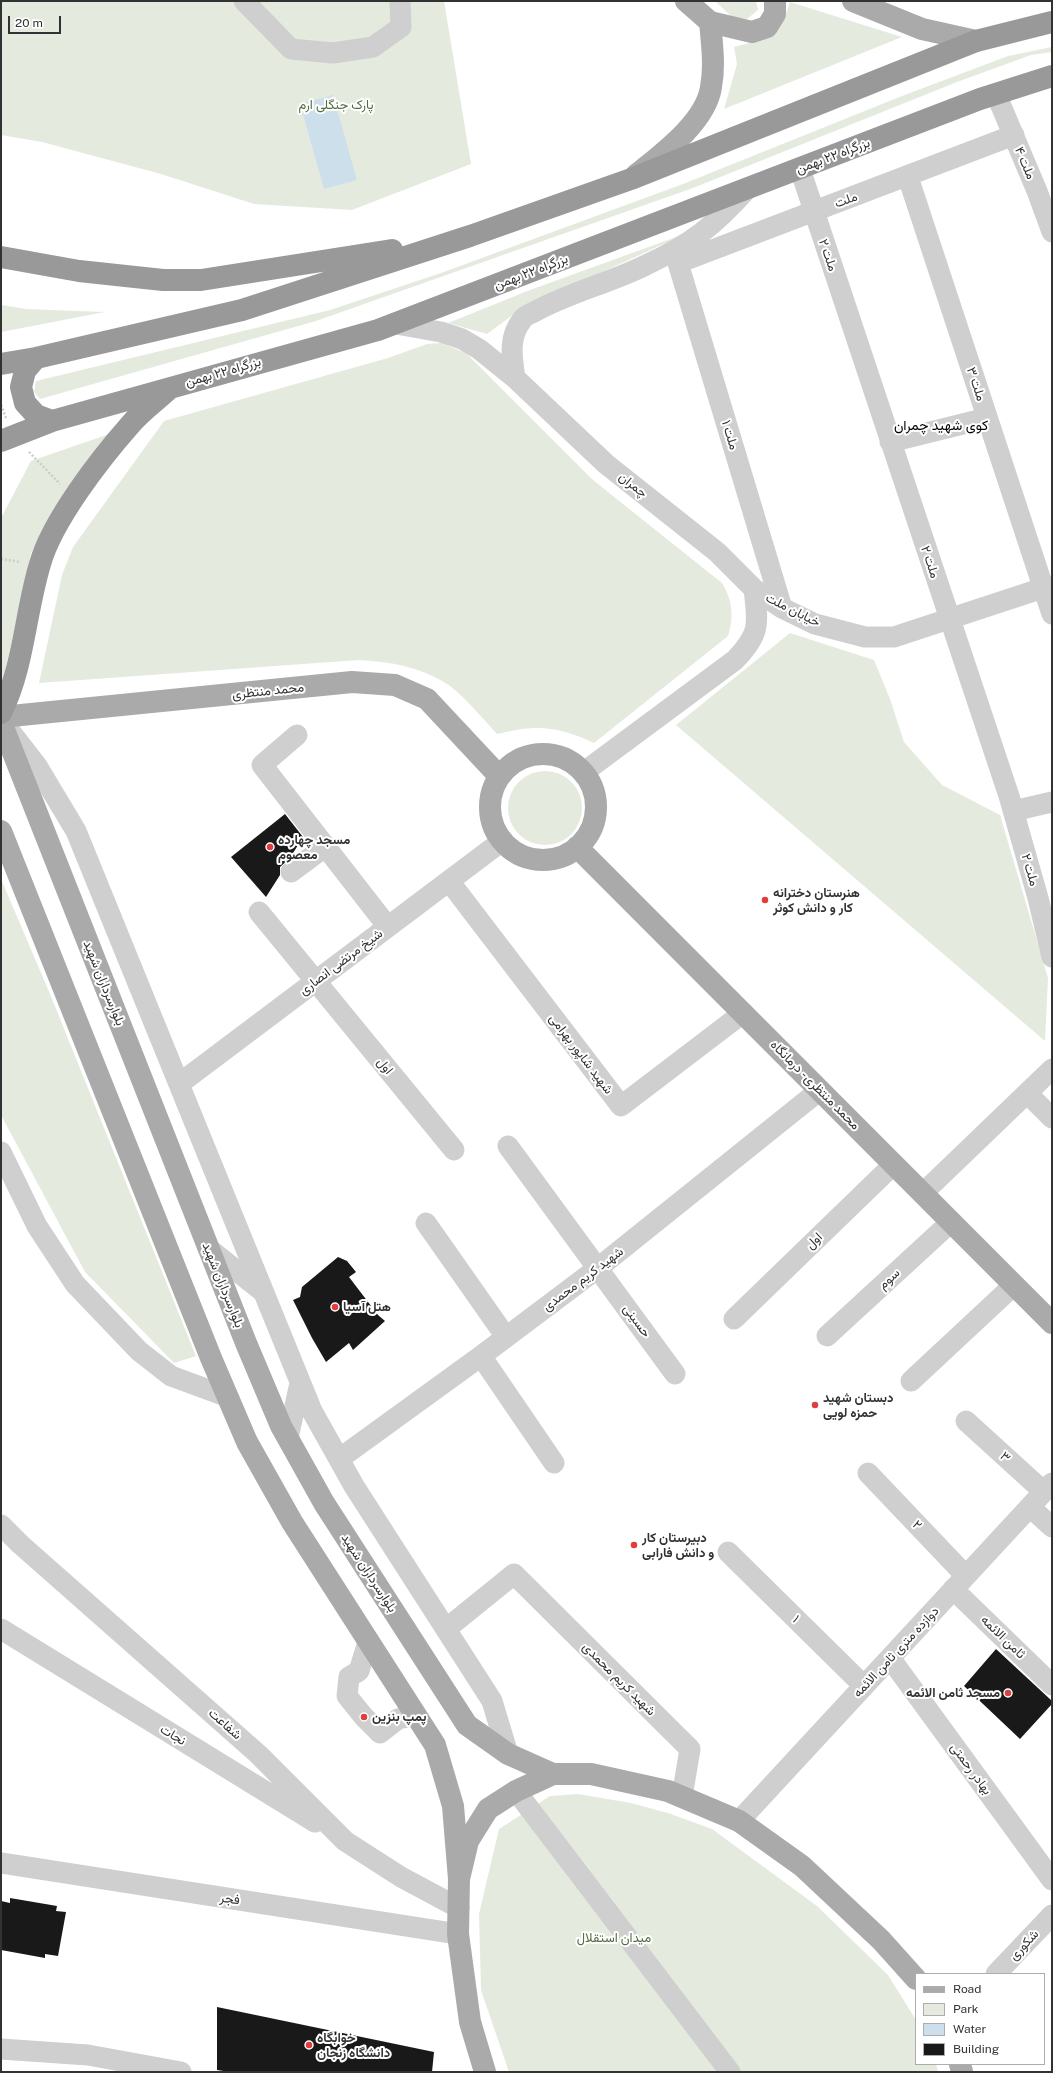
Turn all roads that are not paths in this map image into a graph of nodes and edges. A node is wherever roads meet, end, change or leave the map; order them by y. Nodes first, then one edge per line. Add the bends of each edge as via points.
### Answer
1 (244, 1) edge
2 (400, 1) edge
3 (686, 1) edge
4 (775, 1) edge
5 (853, 1) edge
6 (710, 22) junction
7 (1052, 22) edge
8 (976, 41) junction
9 (1052, 76) edge
10 (996, 94) junction
11 (1014, 135) junction
12 (800, 169) junction
13 (908, 177) junction
14 (630, 179) junction
15 (747, 190) junction
16 (813, 212) junction
17 (1052, 232) edge
18 (470, 236) junction
19 (1, 257) edge
20 (678, 263) joint
21 (396, 324) junction
22 (36, 358) junction
23 (1, 364) edge
24 (515, 378) junction
25 (172, 387) junction
26 (988, 418) junction
27 (52, 421) junction
28 (7, 438) edge
29 (890, 442) junction
30 (754, 589) junction
31 (1048, 589) edge
32 (782, 608) junction
33 (1052, 614) edge
34 (950, 619) junction
35 (1, 713) edge
36 (1, 720) edge
37 (297, 735) dead end
38 (584, 772) junction
39 (499, 776) junction
40 (1052, 802) edge
41 (1013, 811) junction
42 (1, 831) edge
43 (502, 841) junction
44 (326, 846) junction
45 (578, 847) junction
46 (291, 872) dead end
47 (449, 881) junction
48 (259, 912) dead end
49 (388, 927) junction
50 (1052, 957) edge
51 (315, 982) junction
52 (743, 1013) junction
53 (1052, 1069) edge
54 (179, 1084) junction
55 (820, 1090) junction
56 (1027, 1093) junction
57 (1052, 1118) edge
58 (508, 1146) dead end
59 (454, 1150) dead end
60 (1, 1152) edge
61 (894, 1164) junction
62 (923, 1193) junction
63 (951, 1222) junction
64 (426, 1223) dead end
65 (208, 1248) junction
66 (598, 1268) junction
67 (1014, 1285) junction
68 (264, 1292) junction
69 (734, 1319) dead end
70 (1052, 1323) edge
71 (827, 1336) dead end
72 (506, 1337) junction
73 (481, 1356) junction
74 (675, 1374) dead end
75 (911, 1381) dead end
76 (300, 1383) junction
77 (228, 1397) junction
78 (966, 1421) dead end
79 (288, 1438) junction
80 (339, 1459) junction
81 (554, 1463) dead end
82 (868, 1473) dead end
83 (1042, 1494) edge
84 (1, 1524) edge
85 (1052, 1527) edge
86 (728, 1552) dead end
87 (960, 1583) junction
88 (1, 1629) edge
89 (446, 1629) junction
90 (368, 1642) junction
91 (890, 1658) junction
92 (1052, 1685) edge
93 (864, 1686) junction
94 (416, 1715) junction
95 (508, 1754) junction
96 (553, 1774) junction
97 (516, 1791) junction
98 (682, 1797) junction
99 (740, 1821) junction
100 (344, 1840) junction
101 (1, 1863) edge
102 (459, 1879) junction
103 (1052, 1880) edge
104 (459, 1908) junction
105 (1052, 1915) edge
106 (458, 1934) junction
107 (997, 1973) edge
108 (915, 1978) edge
109 (1, 2049) edge
110 (93, 2064) edge
111 (963, 2065) edge
112 (181, 2072) edge
113 (485, 2072) edge
114 (730, 2072) edge
115 (976, 2072) edge

1 - 2 street via 291,49 333,53 373,47 401,27
3 - 6 main road
4 - 6 main road via 775,14 767,27 752,32
5 - 8 main road via 922,29
6 - 14 main road via 713,62 711,89 699,115 678,141
7 - 8 highway
8 - 14 highway
9 - 10 highway, بزرگراه ۲۲ بهمن
10 - 11 street, ملت ۴
10 - 12 highway, بزرگراه ۲۲ بهمن
11 - 13 street, ملت
11 - 17 street, ملت ۴
12 - 15 highway, بزرگراه ۲۲ بهمن
12 - 16 street, ملت ۲
13 - 16 street, ملت
13 - 26 street, ملت ۳
14 - 18 highway
15 - 21 highway, بزرگراه ۲۲ بهمن
15 - 24 street via 722,217 688,243 645,266 559,300 522,319 514,334 511,352
16 - 20 street, ملت
16 - 29 street, ملت ۲
18 - 19 highway via 201,280 163,280 79,271
18 - 22 highway via 242,310
20 - 32 street, ملت ۱
21 - 24 street, چمران via 441,332 462,339 479,349
21 - 25 highway, بزرگراه ۲۲ بهمن
22 - 23 highway
22 - 27 highway via 25,371 21,387 26,402 36,415
24 - 30 street, چمران via 606,464 718,552
25 - 27 highway, بزرگراه ۲۲ بهمن
25 - 35 highway via 130,424 52,533 40,564 11,694
26 - 29 street
26 - 31 street, ملت ۳
27 - 28 highway, بزرگراه ۲۲ بهمن
29 - 34 street, ملت ۲
30 - 32 street, خیابان ملت
30 - 38 street, خیابان ملت via 758,623 749,645 735,660
31 - 33 street, ملت ۳
31 - 34 street, خیابان ملت
32 - 34 street, خیابان ملت via 815,624 865,636 894,637
34 - 41 street, ملت ۲
36 - 39 main road, محمد منتظری via 352,682 395,685 426,699
36 - 54 street via 37,766 76,831
36 - 65 main road, بلوارسرداران شهید
37 - 44 street via 262,765
38 - 39 main road via 567,760 547,753 520,758
38 - 45 main road via 595,797 596,811 587,837
39 - 43 main road via 493,789 490,809 495,829
40 - 41 street
41 - 50 street, ملت ۲
42 - 77 main road
43 - 45 main road via 513,851 539,860 566,855
43 - 47 street, شیخ مرتضی انصاری
44 - 46 street
44 - 49 street
45 - 52 main road, محمد منتظری- درمانگاه
47 - 49 street, شیخ مرتضی انصاری
47 - 52 street, شهید شاپور بهرامی via 621,1106
48 - 51 street, اول
49 - 51 street, شیخ مرتضی انصاری
51 - 54 street, شیخ مرتضی انصاری
51 - 59 street, اول
52 - 55 main road, محمد منتظری- درمانگاه
53 - 56 street
54 - 68 street
55 - 61 main road, محمد منتظری- درمانگاه
55 - 66 street, شهید کریم محمدی
56 - 57 street
56 - 62 street
58 - 66 street, حسینی
60 - 77 street via 37,1226 75,1284 139,1351 171,1376
61 - 62 main road, محمد منتظری- درمانگاه
61 - 69 street, اول
62 - 63 main road, محمد منتظری- درمانگاه
63 - 67 main road, محمد منتظری- درمانگاه
63 - 71 street, سوم
64 - 72 street
65 - 68 street
65 - 79 main road, بلوارسرداران شهید
66 - 72 street, شهید کریم محمدی
66 - 74 street, حسینی
67 - 70 main road, محمد منتظری- درمانگاه
67 - 75 street
68 - 76 street
72 - 73 street, شهید کریم محمدی
73 - 80 street, شهید کریم محمدی
73 - 81 street
76 - 79 street
76 - 80 street via 312,1411
77 - 90 main road via 247,1442 288,1516
78 - 83 street, ۳
79 - 95 main road, بلوارسرداران شهید via 324,1503 467,1725
80 - 89 street
82 - 87 street, ۲
83 - 85 street, ۳
83 - 87 street, دوازده متری ثامن الائمه
84 - 100 street, شفاعت via 20,1544 258,1754
86 - 93 street, ۱
87 - 91 street, دوازده متری ثامن الائمه
87 - 92 street, ثامن الائمه
88 - 100 street, نجات
89 - 95 street via 492,1701
89 - 98 street, شهید کریم محمدی via 514,1574 690,1749
90 - 94 main road
90 - 94 street via 359,1672 348,1677 347,1696 380,1733 398,1719
91 - 93 street, دوازده متری ثامن الائمه
91 - 103 street, بهادر رحمتی
93 - 99 street, دوازده متری ثامن الائمه
94 - 102 main road via 435,1745 453,1806
95 - 96 main road, بلوارسرداران شهید
96 - 97 main road
96 - 98 main road via 591,1774 668,1791
97 - 102 main road via 488,1809 468,1842
97 - 114 street
98 - 99 main road
99 - 108 main road via 802,1866 881,1940
100 - 104 street, شفاعت via 400,1877
101 - 106 street, فجر
102 - 104 main road
104 - 106 main road
105 - 107 street, شکوری
106 - 113 main road via 470,2022
109 - 110 street
110 - 112 street
111 - 115 street

